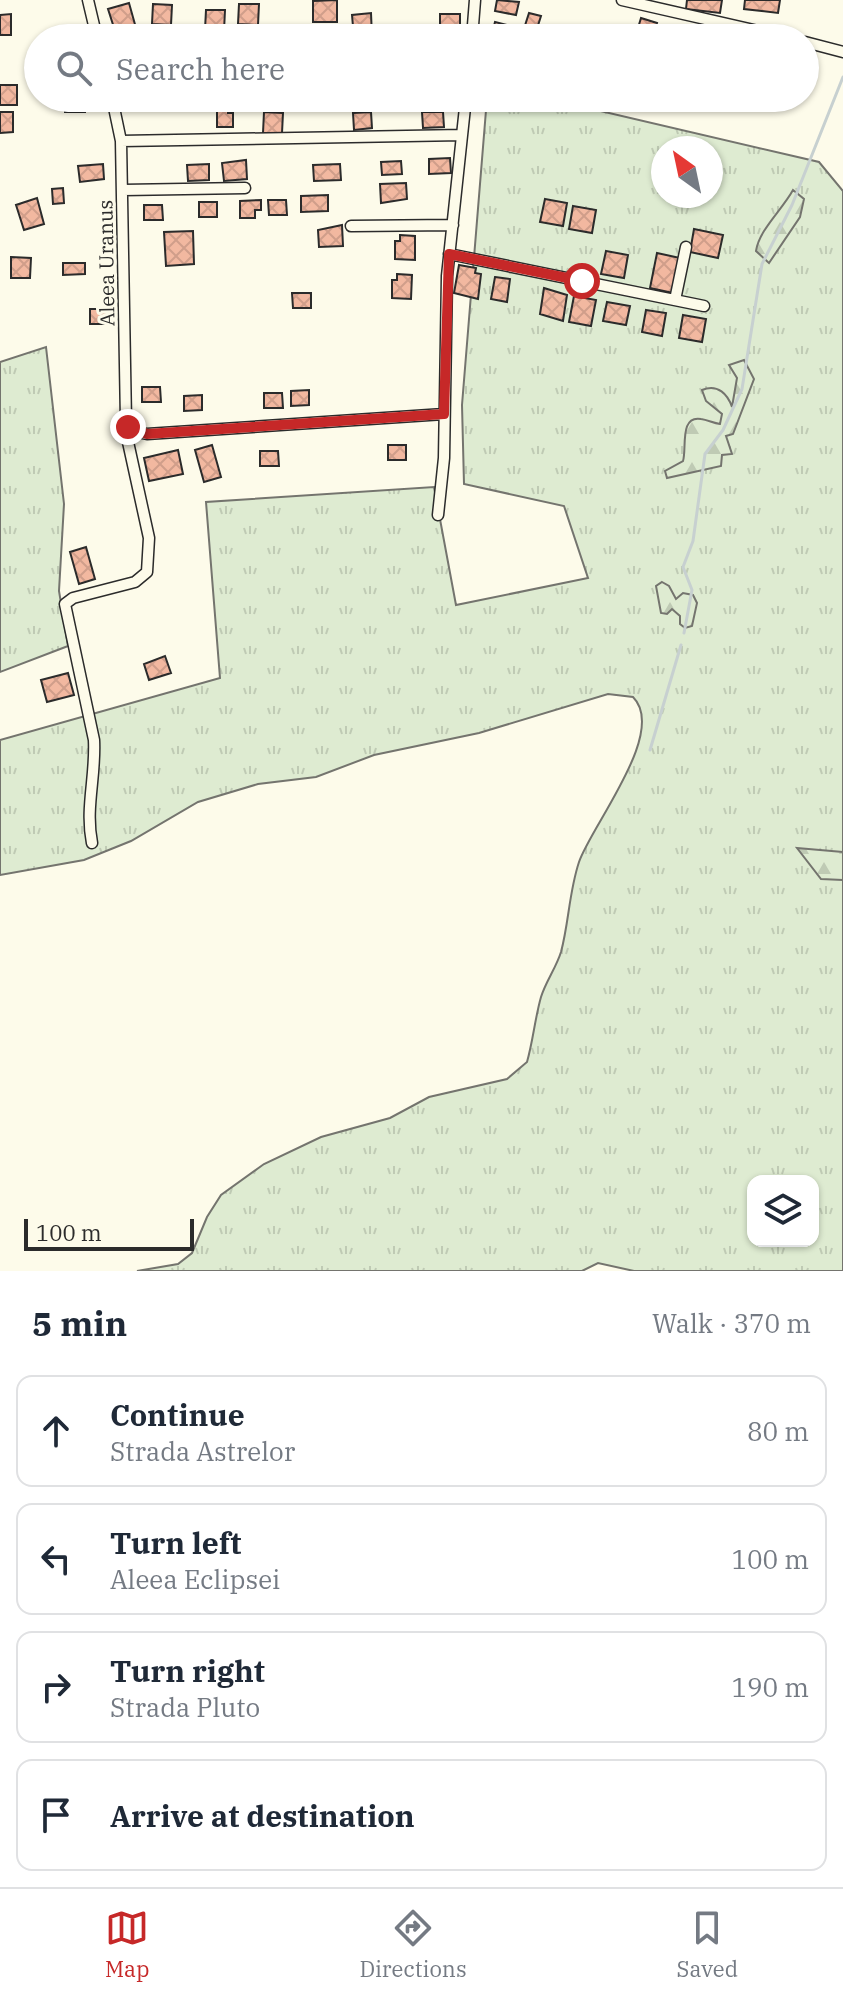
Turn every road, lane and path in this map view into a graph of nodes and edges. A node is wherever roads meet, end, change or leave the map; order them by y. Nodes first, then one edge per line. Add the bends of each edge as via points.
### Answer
1 (88, 0) edge
2 (475, 0) edge
3 (622, 0) edge
4 (94, 24) edge
5 (473, 24) edge
6 (727, 24) edge
7 (819, 46) edge
8 (843, 52) edge
9 (115, 112) edge
10 (464, 112) edge
11 (462, 135) junction
12 (121, 141) junction
13 (245, 188) dead end
14 (123, 190) junction
15 (453, 225) junction
16 (351, 226) dead end
17 (686, 247) dead end
18 (449, 254) junction
19 (675, 300) junction
20 (704, 306) dead end
21 (444, 414) junction
22 (130, 429) junction
23 (438, 515) dead end
24 (92, 843) dead end

1 - 4 street
2 - 5 street
3 - 6 street
7 - 8 street
9 - 12 street, Aleea Uranus
10 - 11 street
11 - 12 street
11 - 15 street
12 - 14 street, Aleea Uranus
13 - 14 street
14 - 22 street, Aleea Uranus
15 - 16 street
15 - 18 street
17 - 19 street
18 - 19 street
18 - 21 street
19 - 20 street
21 - 22 street via 147,434
21 - 23 street
22 - 24 street, Aleea Uranus via 128,442 149,538 147,572 135,582 65,604 94,740 88,813

